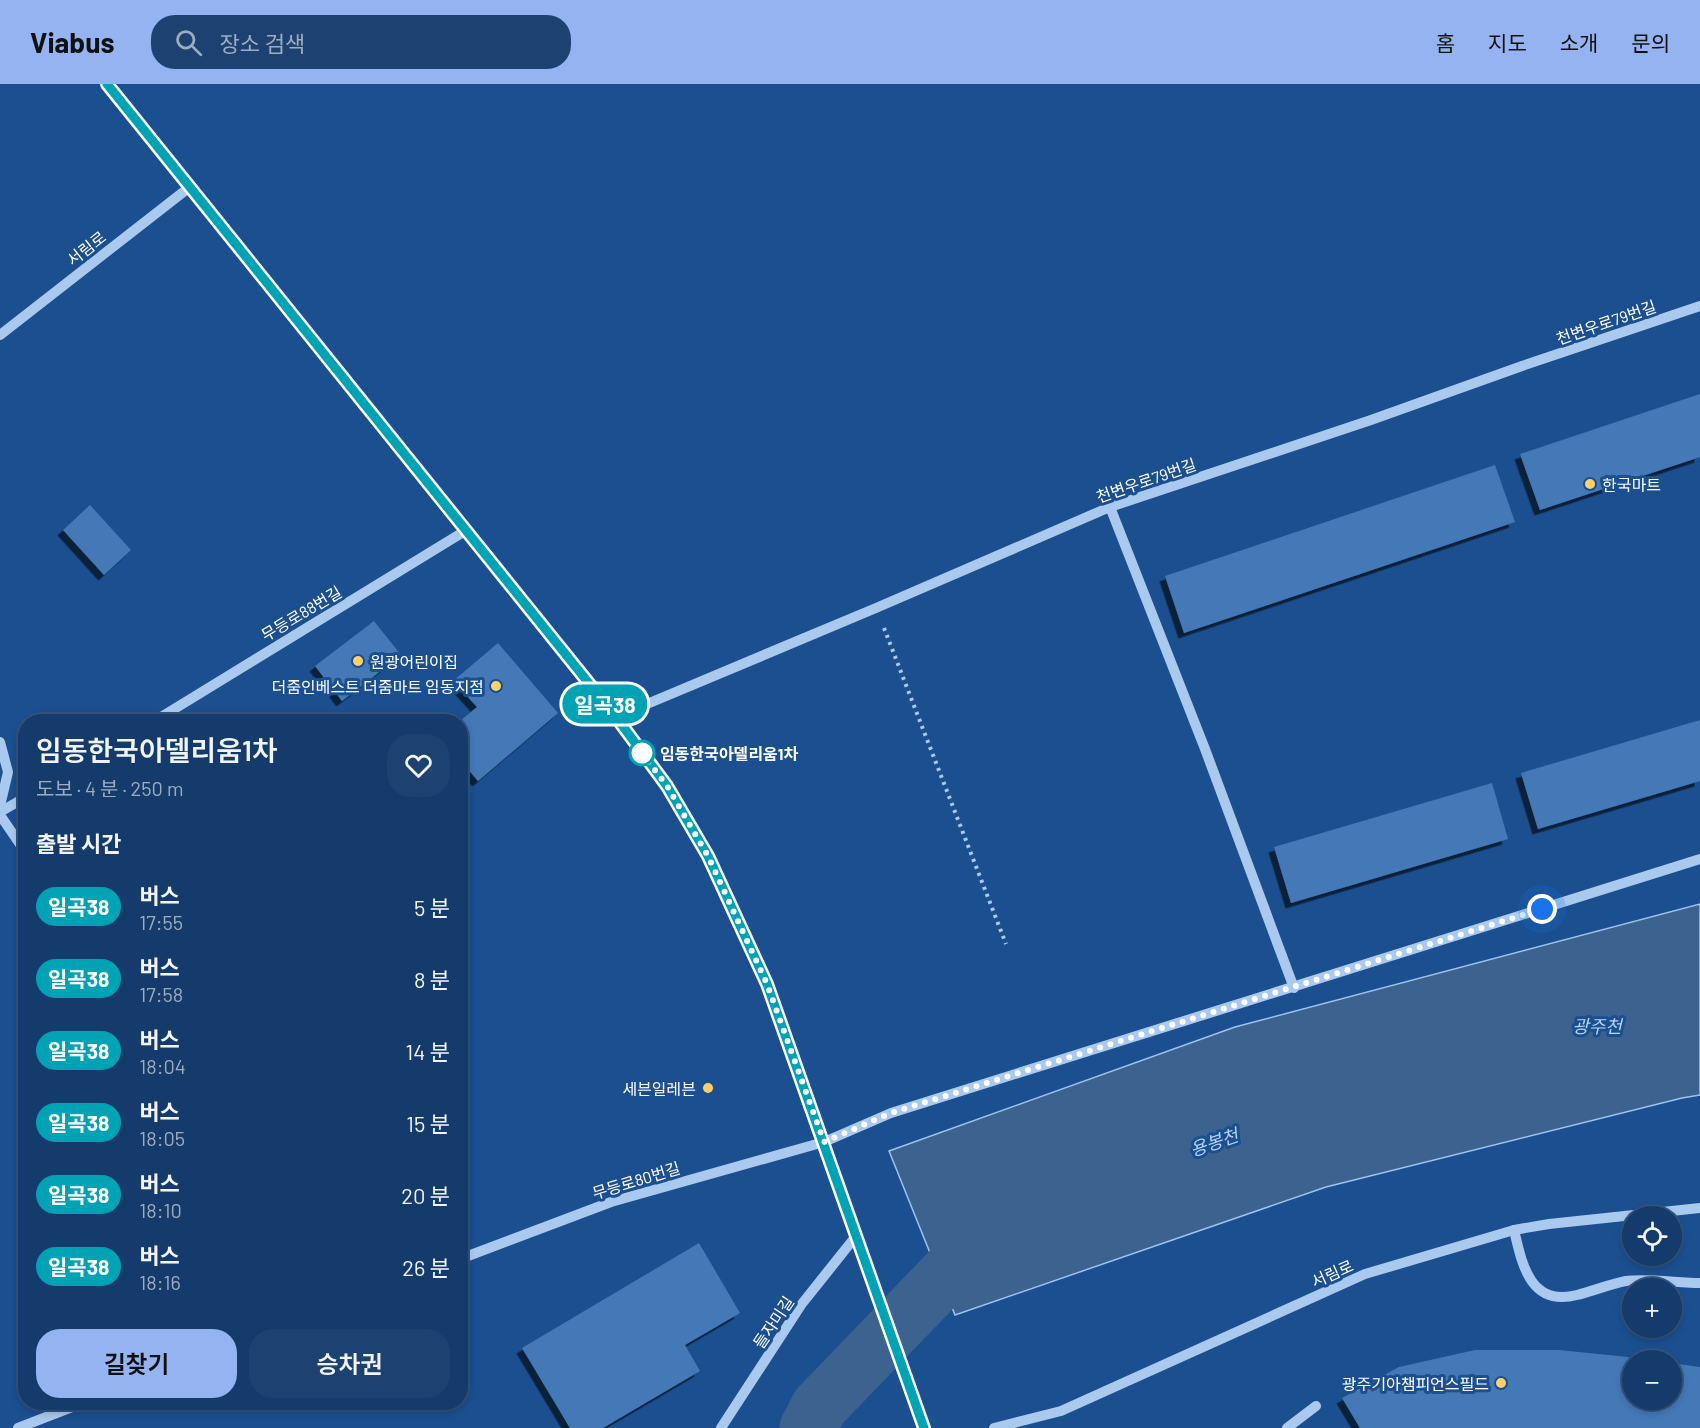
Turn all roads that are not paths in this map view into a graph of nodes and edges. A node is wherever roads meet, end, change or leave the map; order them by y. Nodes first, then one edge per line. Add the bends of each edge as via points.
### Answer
1 (107, 84) edge
2 (191, 186) junction
3 (1700, 306) edge
4 (0, 335) edge
5 (1110, 507) junction
6 (465, 531) junction
7 (166, 714) edge
8 (616, 717) junction
9 (0, 742) edge
10 (18, 802) edge
11 (0, 806) edge
12 (0, 813) edge
13 (18, 841) edge
14 (1700, 859) edge
15 (1294, 988) junction
16 (824, 1142) junction
17 (1700, 1208) edge
18 (1514, 1230) junction
19 (856, 1236) junction
20 (468, 1256) edge
21 (1700, 1283) edge
22 (1316, 1406) dead end
23 (64, 1410) edge
24 (18, 1428) edge
25 (721, 1428) edge
26 (924, 1428) edge
27 (994, 1428) edge
28 (1287, 1428) edge

1 - 2 street
2 - 4 street, 서림로
2 - 6 street
3 - 5 street, 천변우로79번길
5 - 8 street, 천변우로79번길
5 - 15 street
6 - 7 street, 무등로88번길
6 - 8 street
8 - 16 street via 667,786 708,856 767,984
9 - 11 street via 8,772
10 - 12 street
12 - 13 street
14 - 15 street, 무등로80번길
15 - 16 street, 무등로80번길 via 891,1113
16 - 19 street
16 - 20 street, 무등로80번길 via 611,1202
17 - 18 street, 서림로
18 - 21 street via 1523,1268 1531,1282 1545,1294 1559,1298 1628,1281
18 - 27 street, 서림로 via 1365,1274 1061,1411
19 - 25 street, 들자미길 via 801,1305
19 - 26 street
22 - 28 street
23 - 24 street

